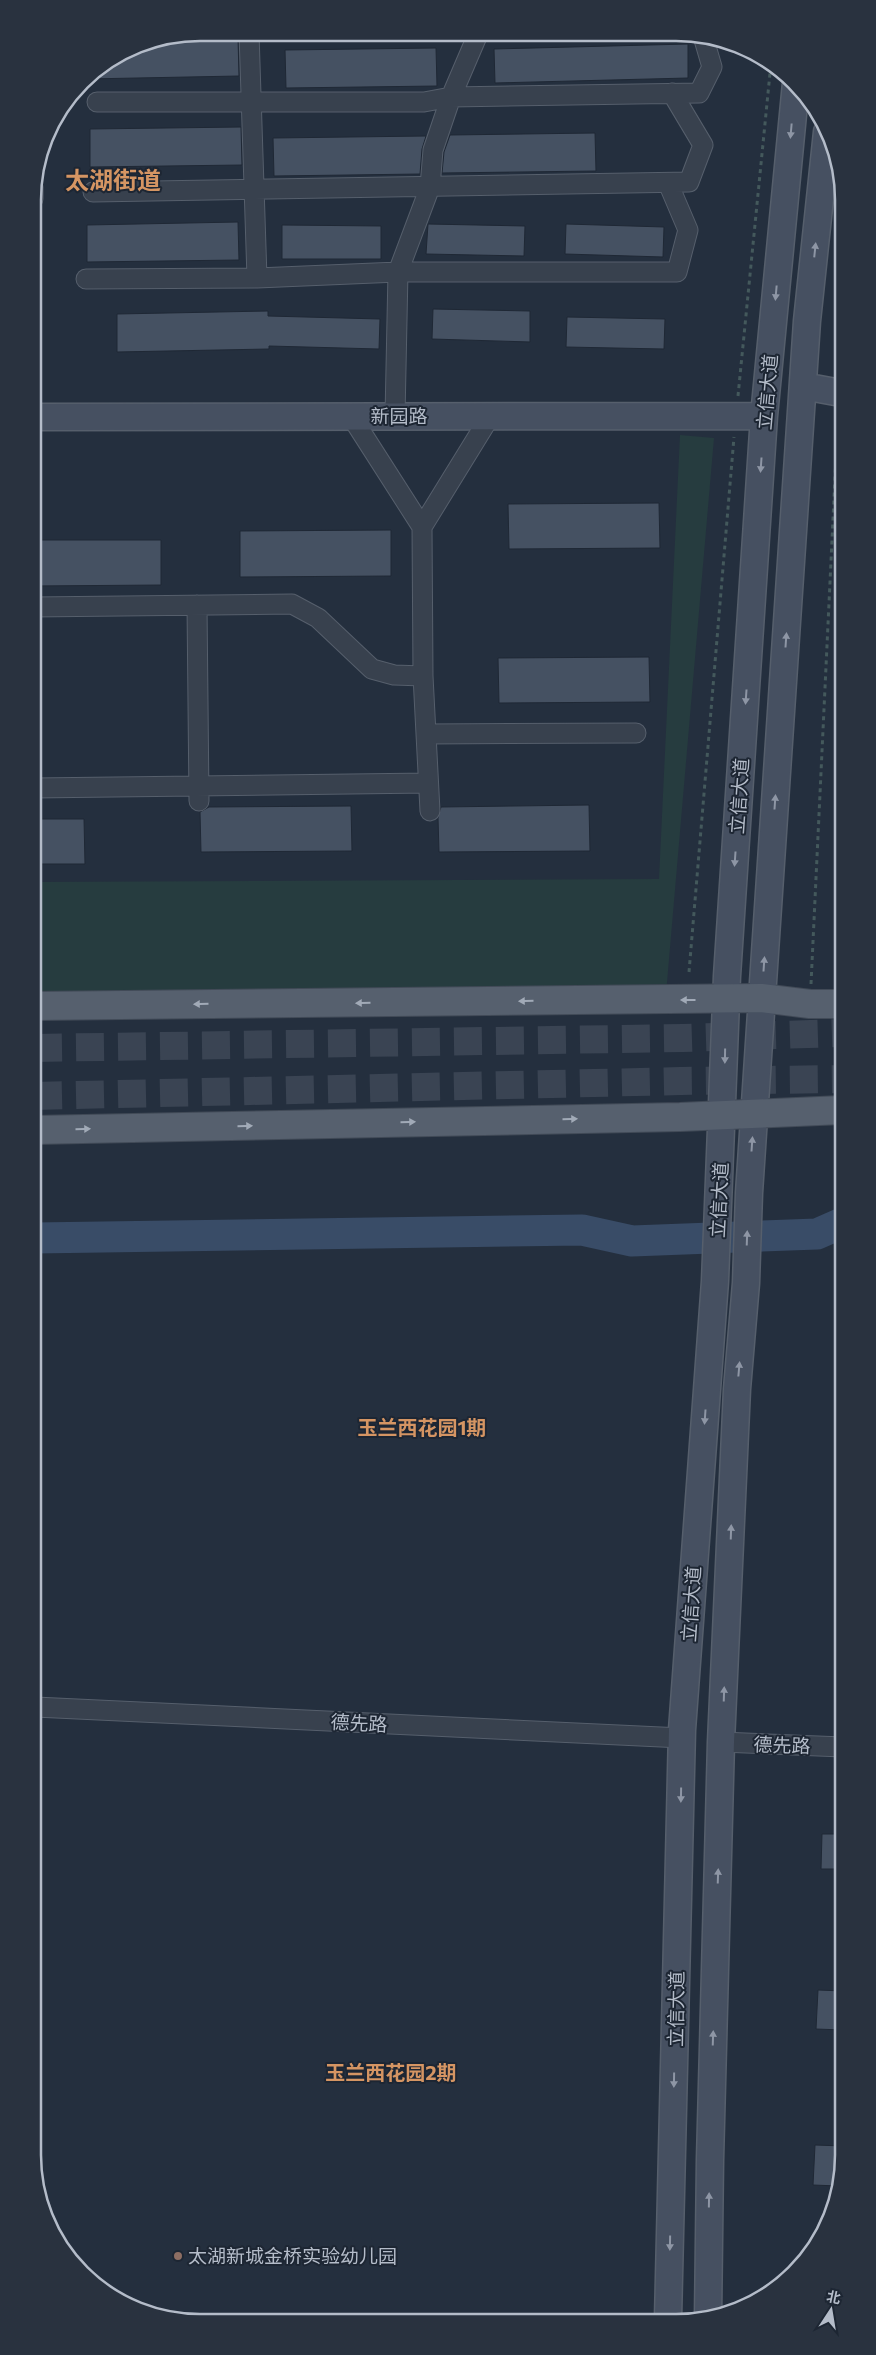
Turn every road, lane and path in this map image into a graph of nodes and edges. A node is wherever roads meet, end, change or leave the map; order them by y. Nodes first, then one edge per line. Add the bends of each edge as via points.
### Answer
1 (475, 41) edge
2 (249, 42) edge
3 (705, 44) edge
4 (770, 73) edge
5 (672, 93) junction
6 (795, 95) edge
7 (451, 97) junction
8 (97, 102) dead end
9 (252, 102) junction
10 (825, 147) edge
11 (668, 183) junction
12 (430, 187) junction
13 (255, 189) junction
14 (92, 192) dead end
15 (398, 272) junction
16 (256, 278) junction
17 (86, 279) dead end
18 (803, 390) junction
19 (835, 397) edge
20 (395, 416) junction
21 (42, 417) edge
22 (489, 418) junction
23 (353, 419) junction
24 (736, 419) junction
25 (764, 419) junction
26 (42, 427) edge
27 (835, 503) edge
28 (422, 527) junction
29 (197, 605) junction
30 (42, 607) edge
31 (422, 676) junction
32 (636, 732) dead end
33 (426, 734) junction
34 (428, 783) junction
35 (42, 788) edge
36 (199, 793) junction
37 (430, 811) dead end
38 (689, 972) dead end
39 (811, 990) dead end
40 (761, 998) junction
41 (726, 1000) junction
42 (835, 1004) edge
43 (42, 1006) edge
44 (835, 1110) edge
45 (723, 1114) junction
46 (754, 1114) junction
47 (42, 1130) edge
48 (41, 1707) edge
49 (41, 1716) edge
50 (682, 1742) junction
51 (722, 1747) junction
52 (834, 1747) edge
53 (834, 1755) edge
54 (708, 2311) edge
55 (668, 2314) edge

1 - 7 street
2 - 9 street
3 - 5 street via 712,67 699,93
4 - 24 path, 立信大道
5 - 7 street
5 - 11 street via 703,144 689,182
6 -> 25 street, 立信大道
7 - 9 street via 424,102
7 - 12 street via 433,150
8 - 9 street
9 - 13 street
18 -> 10 street, 立信大道
11 - 12 street
11 - 15 street via 688,230 677,272
12 - 13 street
12 - 15 street
13 - 14 street
13 - 16 street
15 - 16 street
15 - 20 street
16 - 17 street
18 - 19 street
40 -> 18 street, 立信大道
20 - 22 street, 新园路
20 - 23 street, 新园路
21 - 23 street, 新园路
22 - 23 street, 新园路
22 - 24 street, 新园路
22 - 28 street
23 - 26 street, 新园路
23 - 28 street
24 - 25 street, 新园路
24 - 38 path, 立信大道
25 -> 41 street, 立信大道
27 - 39 path
28 - 31 street
29 - 30 street
29 - 31 street via 292,604 318,618 372,669 394,675
29 - 36 street
31 - 33 street
32 - 33 street
33 - 34 street
34 - 36 street
34 - 37 street
35 - 36 street
40 - 41 main road
40 - 42 main road
40 - 46 street, 立信大道
41 -> 43 main road
41 -> 45 street, 立信大道
44 - 46 main road
45 - 46 main road
47 -> 45 main road
45 -> 50 street, 立信大道 via 715,1281
51 -> 46 street, 立信大道 via 737,1389
48 - 50 street, 德先路
49 - 50 street, 德先路
50 -> 55 street, 立信大道
51 - 52 street, 德先路
51 - 53 street, 德先路
54 -> 51 street, 立信大道

